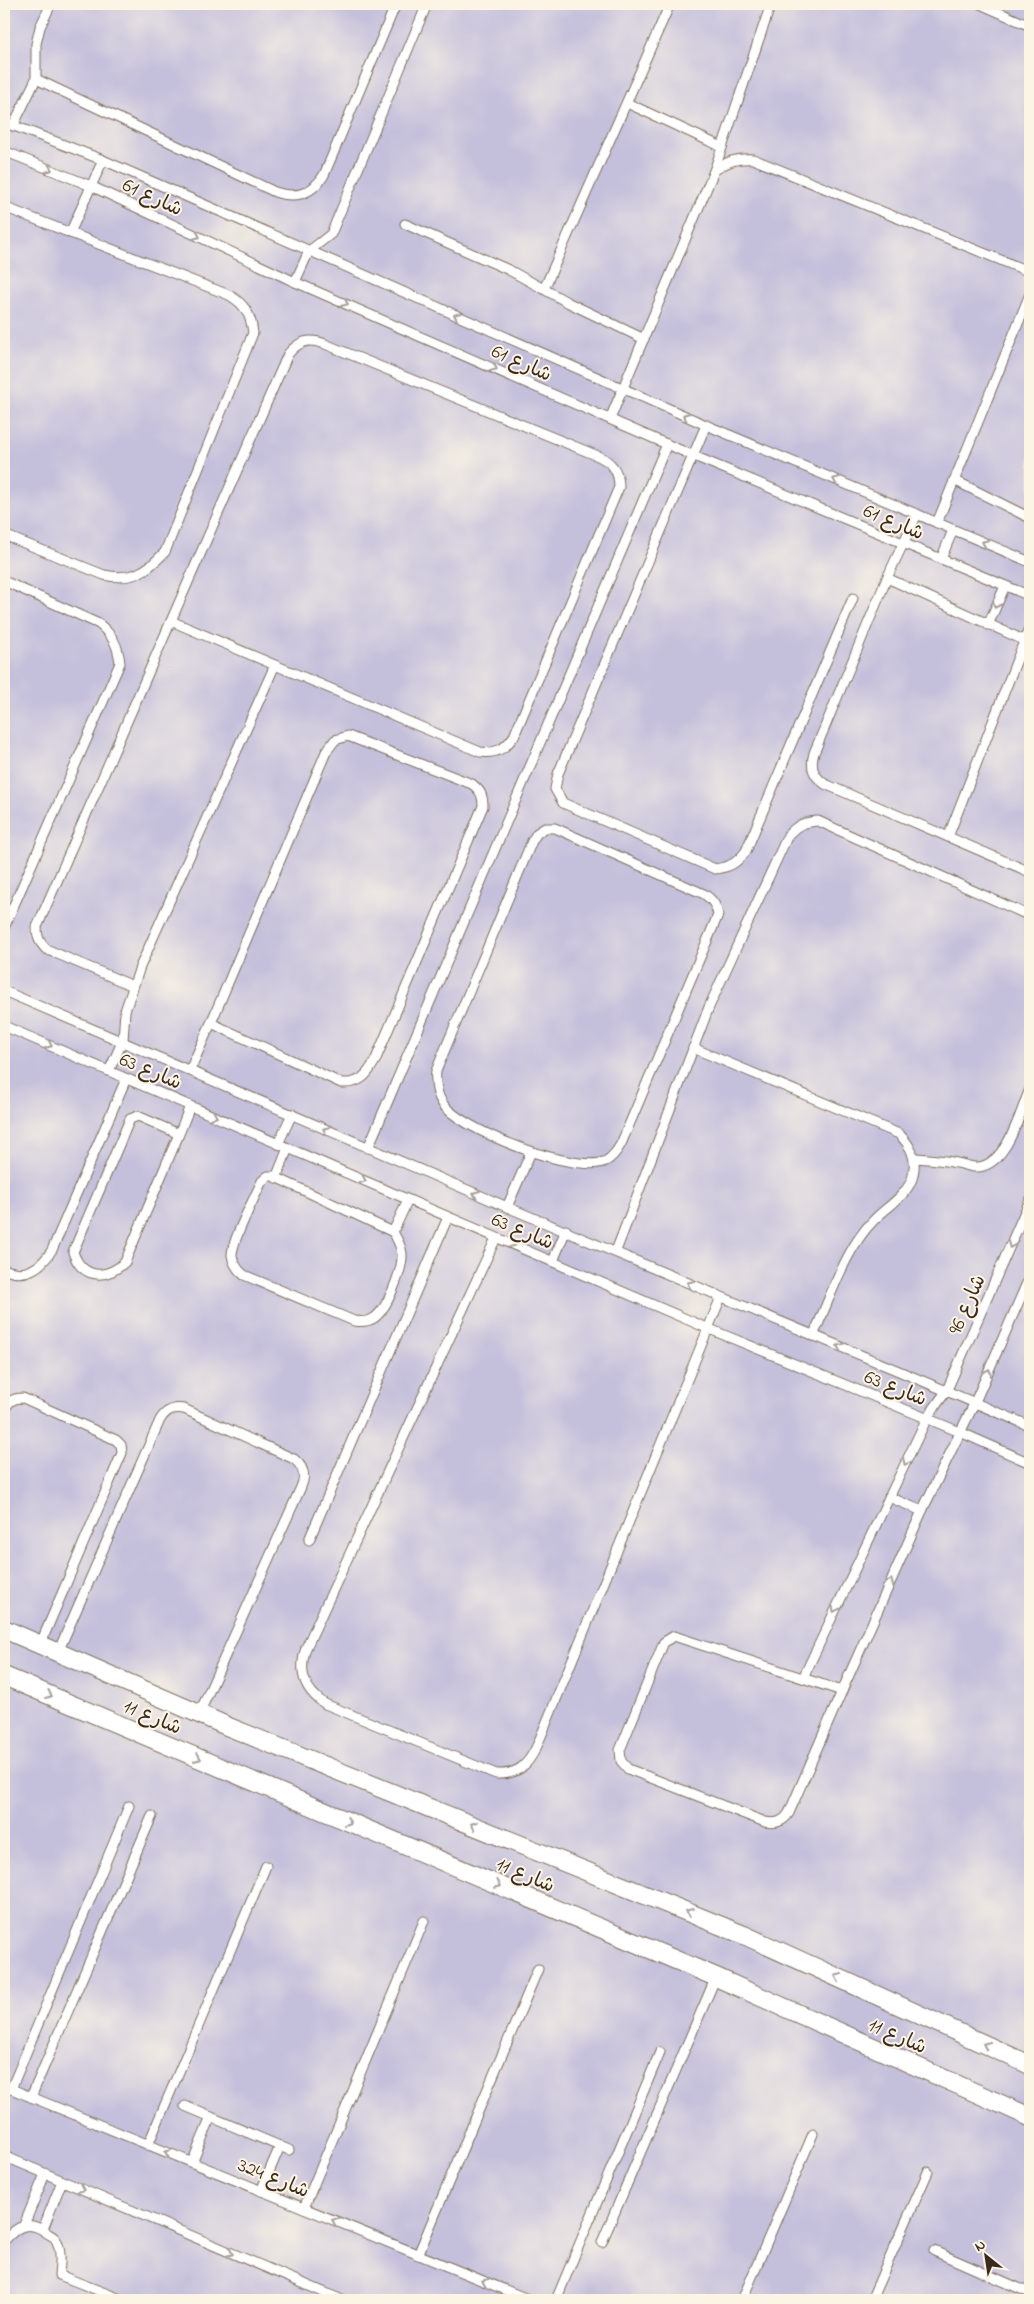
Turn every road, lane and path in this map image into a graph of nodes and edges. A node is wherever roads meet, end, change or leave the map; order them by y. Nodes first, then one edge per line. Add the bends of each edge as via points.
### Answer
1 (50, 4) edge
2 (396, 4) edge
3 (427, 4) edge
4 (670, 4) edge
5 (771, 4) edge
6 (980, 4) edge
7 (1030, 26) edge
8 (36, 79) junction
9 (627, 103) junction
10 (4, 122) edge
11 (13, 126) junction
12 (722, 147) junction
13 (4, 151) edge
14 (103, 160) junction
15 (714, 171) junction
16 (90, 186) junction
17 (4, 207) edge
18 (404, 224) dead end
19 (70, 233) junction
20 (309, 251) junction
21 (1030, 272) edge
22 (295, 282) junction
23 (544, 289) junction
24 (1030, 294) edge
25 (644, 339) junction
26 (623, 389) junction
27 (610, 419) junction
28 (706, 425) junction
29 (667, 444) junction
30 (694, 456) junction
31 (954, 480) junction
32 (917, 514) junction
33 (1030, 518) edge
34 (937, 523) junction
35 (953, 530) junction
36 (4, 535) edge
37 (903, 543) junction
38 (941, 559) junction
39 (1030, 562) edge
40 (887, 578) junction
41 (4, 581) edge
42 (1005, 586) junction
43 (1030, 596) edge
44 (853, 598) dead end
45 (171, 621) junction
46 (988, 624) junction
47 (1030, 626) edge
48 (1027, 642) edge
49 (275, 665) junction
50 (948, 837) junction
51 (1030, 872) edge
52 (1030, 916) edge
53 (4, 928) edge
54 (134, 986) junction
55 (4, 991) edge
56 (211, 1023) junction
57 (4, 1026) edge
58 (122, 1040) junction
59 (693, 1048) junction
60 (190, 1070) junction
61 (109, 1071) junction
62 (126, 1079) junction
63 (1030, 1089) edge
64 (190, 1106) junction
65 (292, 1114) junction
66 (179, 1134) junction
67 (278, 1144) junction
68 (288, 1148) junction
69 (368, 1148) junction
70 (531, 1152) junction
71 (914, 1158) junction
72 (276, 1178) junction
73 (408, 1200) junction
74 (1030, 1200) edge
75 (507, 1207) junction
76 (448, 1217) junction
77 (566, 1230) junction
78 (393, 1232) junction
79 (496, 1238) junction
80 (616, 1251) junction
81 (553, 1261) junction
82 (4, 1269) edge
83 (1030, 1276) edge
84 (721, 1297) junction
85 (707, 1328) junction
86 (813, 1336) junction
87 (948, 1390) junction
88 (975, 1402) junction
89 (4, 1412) edge
90 (927, 1418) junction
91 (1030, 1426) edge
92 (960, 1432) junction
93 (1030, 1463) edge
94 (889, 1497) junction
95 (922, 1511) junction
96 (309, 1540) dead end
97 (4, 1628) edge
98 (40, 1645) junction
99 (58, 1652) junction
100 (4, 1676) edge
101 (803, 1678) junction
102 (842, 1691) junction
103 (199, 1714) junction
104 (129, 1806) dead end
105 (152, 1816) dead end
106 (266, 1866) dead end
107 (424, 1921) dead end
108 (538, 1969) dead end
109 (716, 1977) junction
110 (660, 2052) dead end
111 (1030, 2065) edge
112 (8, 2087) edge
113 (31, 2097) junction
114 (184, 2106) dead end
115 (1030, 2116) edge
116 (211, 2117) junction
117 (813, 2134) dead end
118 (148, 2145) junction
119 (4, 2156) edge
120 (192, 2163) junction
121 (928, 2172) dead end
122 (45, 2174) junction
123 (62, 2181) junction
124 (261, 2191) junction
125 (304, 2208) junction
126 (24, 2225) junction
127 (42, 2229) junction
128 (4, 2241) edge
129 (602, 2242) dead end
130 (934, 2251) dead end
131 (418, 2255) junction
132 (1030, 2293) edge
133 (123, 2300) edge
134 (342, 2300) edge
135 (530, 2300) edge
136 (556, 2300) edge
137 (742, 2300) edge
138 (871, 2300) edge

1 - 8 lane via 36,44
2 - 8 lane via 324,174 313,188 298,196 275,192
3 - 20 lane via 331,234
4 - 9 lane
5 - 12 lane
6 - 7 lane
8 - 11 lane
9 - 12 lane
9 - 23 lane
10 - 11 lane, شارع 61
11 - 14 lane, شارع 61
12 - 15 lane
13 -> 16 lane, شارع 61
14 - 16 lane
14 - 20 lane, شارع 61
15 - 21 lane via 739,158 753,159
15 - 25 lane
16 - 19 lane
16 -> 22 lane, شارع 61
17 - 19 lane
18 - 23 lane
19 - 36 lane via 229,295 247,310 253,333 164,552 152,566 119,578 104,575
20 - 22 lane
26 -> 20 lane, شارع 61
22 -> 27 lane, شارع 61
23 - 25 lane
24 - 31 lane
25 - 26 lane
26 - 27 lane
28 -> 26 lane, شارع 61
27 - 29 lane, شارع 61
28 - 30 lane
32 -> 28 lane, شارع 61
29 - 30 lane, شارع 61
29 - 69 lane
30 - 37 lane, شارع 61
30 - 44 lane via 558,774 555,789 563,803 715,869 728,868 739,861
31 - 33 lane
31 - 34 lane
32 - 34 lane, شارع 61
32 - 37 lane
34 - 35 lane, شارع 61
35 - 38 lane
39 -> 35 lane, شارع 61
37 - 38 lane, شارع 61
37 - 40 lane
38 - 42 lane, شارع 61
40 - 46 lane
40 - 50 lane via 814,753 812,768 825,784
41 - 53 lane via 99,624 111,634 118,648 120,663
42 - 43 lane, شارع 61
42 -> 46 lane
45 - 49 lane
45 - 49 lane via 288,354 304,341 315,340 605,459 616,470 618,487 514,736 500,750 480,752
45 - 54 lane via 37,926 40,943 46,949
46 - 48 lane
47 - 48 lane
48 - 50 lane
49 - 54 lane
50 - 51 lane
52 - 59 lane via 818,821 795,826 788,835
54 - 58 lane via 125,1011
55 - 58 lane, شارع 63
56 - 56 lane via 341,1083 352,1084 362,1080 374,1061 483,806 479,789 356,738 335,740 326,752
56 - 60 lane
57 -> 61 lane, شارع 63
58 - 60 lane, شارع 63
58 - 61 lane
59 - 71 lane via 899,1134 909,1145
59 - 80 lane
60 - 65 lane, شارع 63
61 - 62 lane, شارع 63
62 - 64 lane, شارع 63
62 - 82 lane via 45,1262 22,1273
63 - 71 lane via 1005,1148 990,1164 979,1167
64 - 66 lane
64 -> 67 lane, شارع 63
65 - 67 lane
69 -> 65 lane, شارع 63
66 - 66 lane via 125,1262 106,1274 85,1270 73,1252 130,1119 138,1116
67 - 68 lane, شارع 63
68 - 72 lane
68 -> 73 lane, شارع 63
75 -> 69 lane, شارع 63
70 - 70 lane via 577,1163 605,1161 615,1154 718,915 716,906 704,894 555,828 545,828 532,841 436,1071 440,1099 451,1112
70 - 75 lane
71 - 86 lane via 913,1176 904,1192 857,1238
72 - 78 lane
72 - 78 lane via 268,1176 262,1181 233,1247 234,1263 244,1275 354,1321 365,1322 381,1310 400,1268 401,1249
73 - 76 lane, شارع 63
73 - 78 lane
74 -> 87 lane, شارع 96
75 - 77 lane, شارع 63
76 - 79 lane, شارع 63
76 - 96 lane
77 - 80 lane, شارع 63
77 - 81 lane
79 -> 81 lane, شارع 63
79 - 85 lane via 306,1648 302,1674 306,1686 325,1704 496,1774 516,1772 525,1766 537,1746
84 -> 80 lane, شارع 63
81 - 85 lane, شارع 63
88 -> 83 lane
84 - 85 lane
84 - 86 lane, شارع 63
85 - 90 lane, شارع 63
87 -> 86 lane, شارع 63
87 - 88 lane, شارع 63
87 - 90 lane, شارع 96
88 - 91 lane, شارع 63
88 - 92 lane
89 - 98 lane via 8,1402 23,1398 116,1440 121,1446 122,1453
90 - 92 lane, شارع 63
90 -> 94 lane, شارع 96
92 - 93 lane, شارع 63
92 - 95 lane
94 - 95 lane
94 -> 101 lane, شارع 96
102 -> 95 lane
97 - 98 street, شارع 11
98 - 99 street, شارع 11
99 - 103 street, شارع 11
99 - 103 lane via 160,1420 173,1408 184,1410 294,1459 304,1475
100 -> 109 street, شارع 11
101 - 102 lane
101 - 102 lane via 678,1636 670,1637 664,1642 620,1750 621,1761 628,1769 766,1822 777,1823 789,1813
111 -> 103 street, شارع 11 via 744,1935
104 - 112 lane
105 - 113 lane
106 - 118 lane
107 - 125 lane
108 - 131 lane
109 - 115 street, شارع 11
109 - 129 lane
110 - 136 lane
112 - 113 lane, شارع 324
113 - 118 lane, شارع 324
114 - 116 lane
116 - 120 lane
116 - 124 lane via 284,2148
117 - 137 lane
120 -> 118 lane, شارع 324
119 - 122 lane
120 - 124 lane, شارع 324
121 - 138 lane
122 - 123 lane
122 - 126 lane
123 - 127 lane
123 -> 134 lane
124 - 125 lane, شارع 324
131 -> 125 lane, شارع 324
126 - 127 lane
126 - 128 lane
127 - 133 lane via 56,2239 59,2275
130 - 132 lane
135 -> 131 lane, شارع 324

